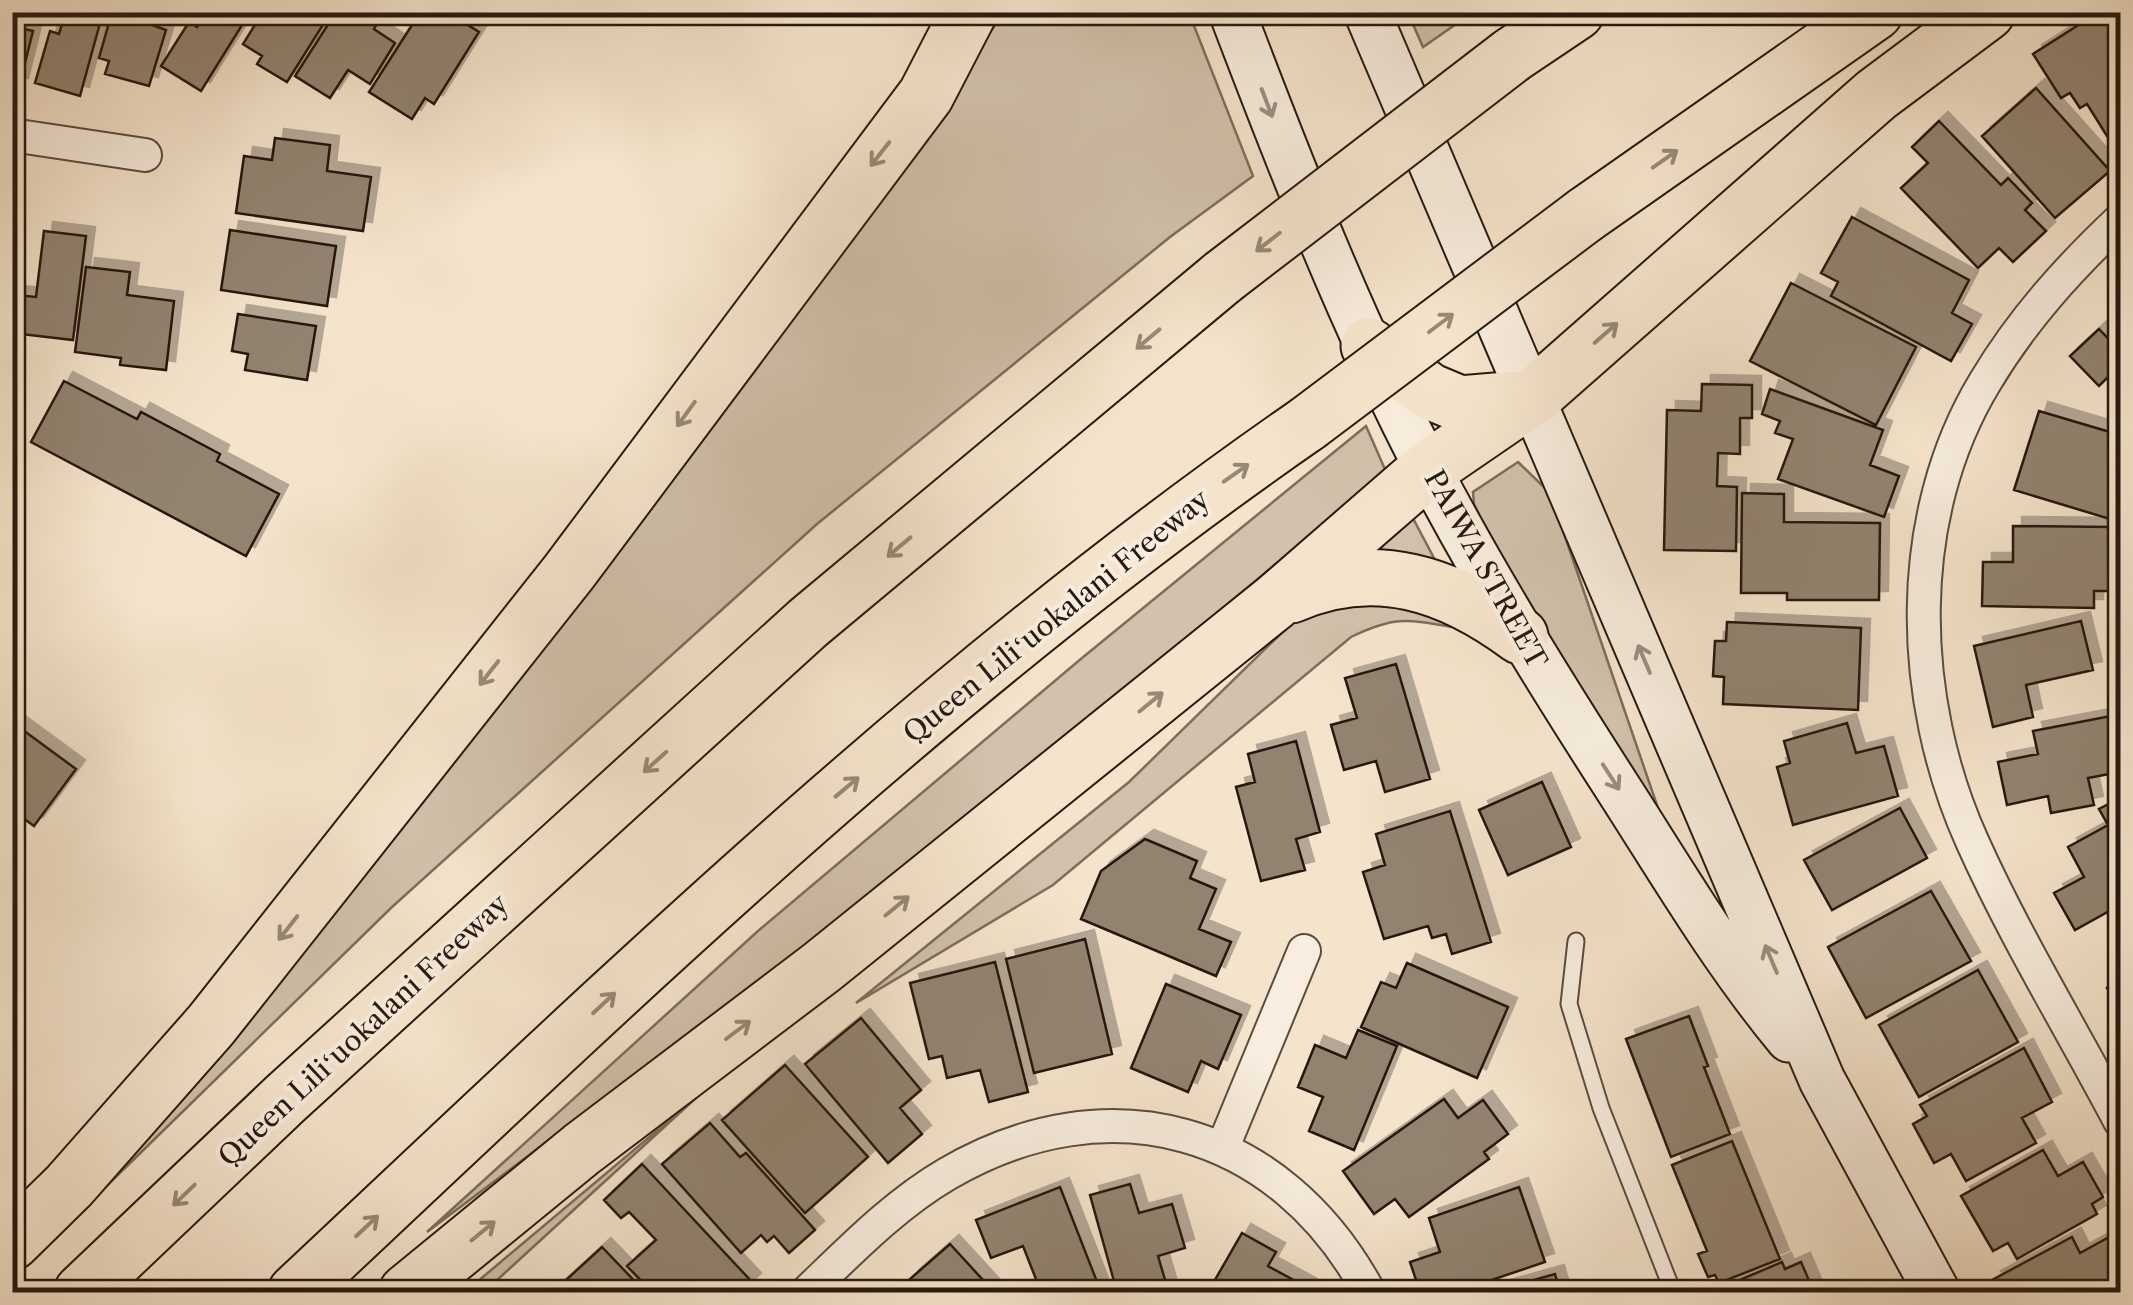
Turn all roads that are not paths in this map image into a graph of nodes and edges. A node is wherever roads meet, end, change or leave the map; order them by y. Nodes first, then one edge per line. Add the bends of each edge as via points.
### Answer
1 (968, 12) edge
2 (989, 12) edge
3 (1232, 12) edge
4 (1367, 12) edge
5 (1576, 12) edge
6 (1875, 12) edge
7 (1986, 12) edge
8 (926, 95) junction
9 (12, 135) edge
10 (145, 155) dead end
11 (2120, 220) edge
12 (1369, 346) junction
13 (1533, 397) junction
14 (1428, 469) junction
15 (1275, 602) junction
16 (1520, 636) junction
17 (1576, 941) dead end
18 (1304, 951) dead end
19 (1822, 1080) junction
20 (2120, 1121) edge
21 (1222, 1147) junction
22 (12, 1242) edge
23 (82, 1292) edge
24 (296, 1292) edge
25 (407, 1292) edge
26 (807, 1292) edge
27 (1369, 1292) edge
28 (1673, 1292) edge
29 (1937, 1292) edge

1 - 8 highway
2 - 8 highway
3 -> 12 main road, PAIWA STREET
4 - 13 main road, PAIWA STREET
5 -> 23 highway, Queen Liliʻuokalani Freeway, bridge via 1223,277 808,623
24 -> 6 highway, Queen Liliʻuokalani Freeway, bridge via 668,942 1188,506
13 -> 7 highway via 1876,95
8 -> 22 highway via 569,572 211,1026
9 - 10 street
11 - 20 street via 2020,327 1983,385 1938,494 1923,616 1945,767 1971,838
12 - 13 highway via 1460,404
12 - 14 main road, PAIWA STREET
13 - 14 highway
19 -> 13 main road, PAIWA STREET
14 - 15 highway
14 - 16 main road, PAIWA STREET
15 - 16 highway via 1319,583 1401,580 1458,596
25 -> 15 highway
16 -> 19 main road, PAIWA STREET via 1741,982
17 - 28 lane via 1569,1004 1601,1108
18 - 21 street
19 - 29 main road, PAIWA STREET
21 - 26 street via 1142,1128 1045,1132 944,1175
21 - 27 street via 1299,1199

